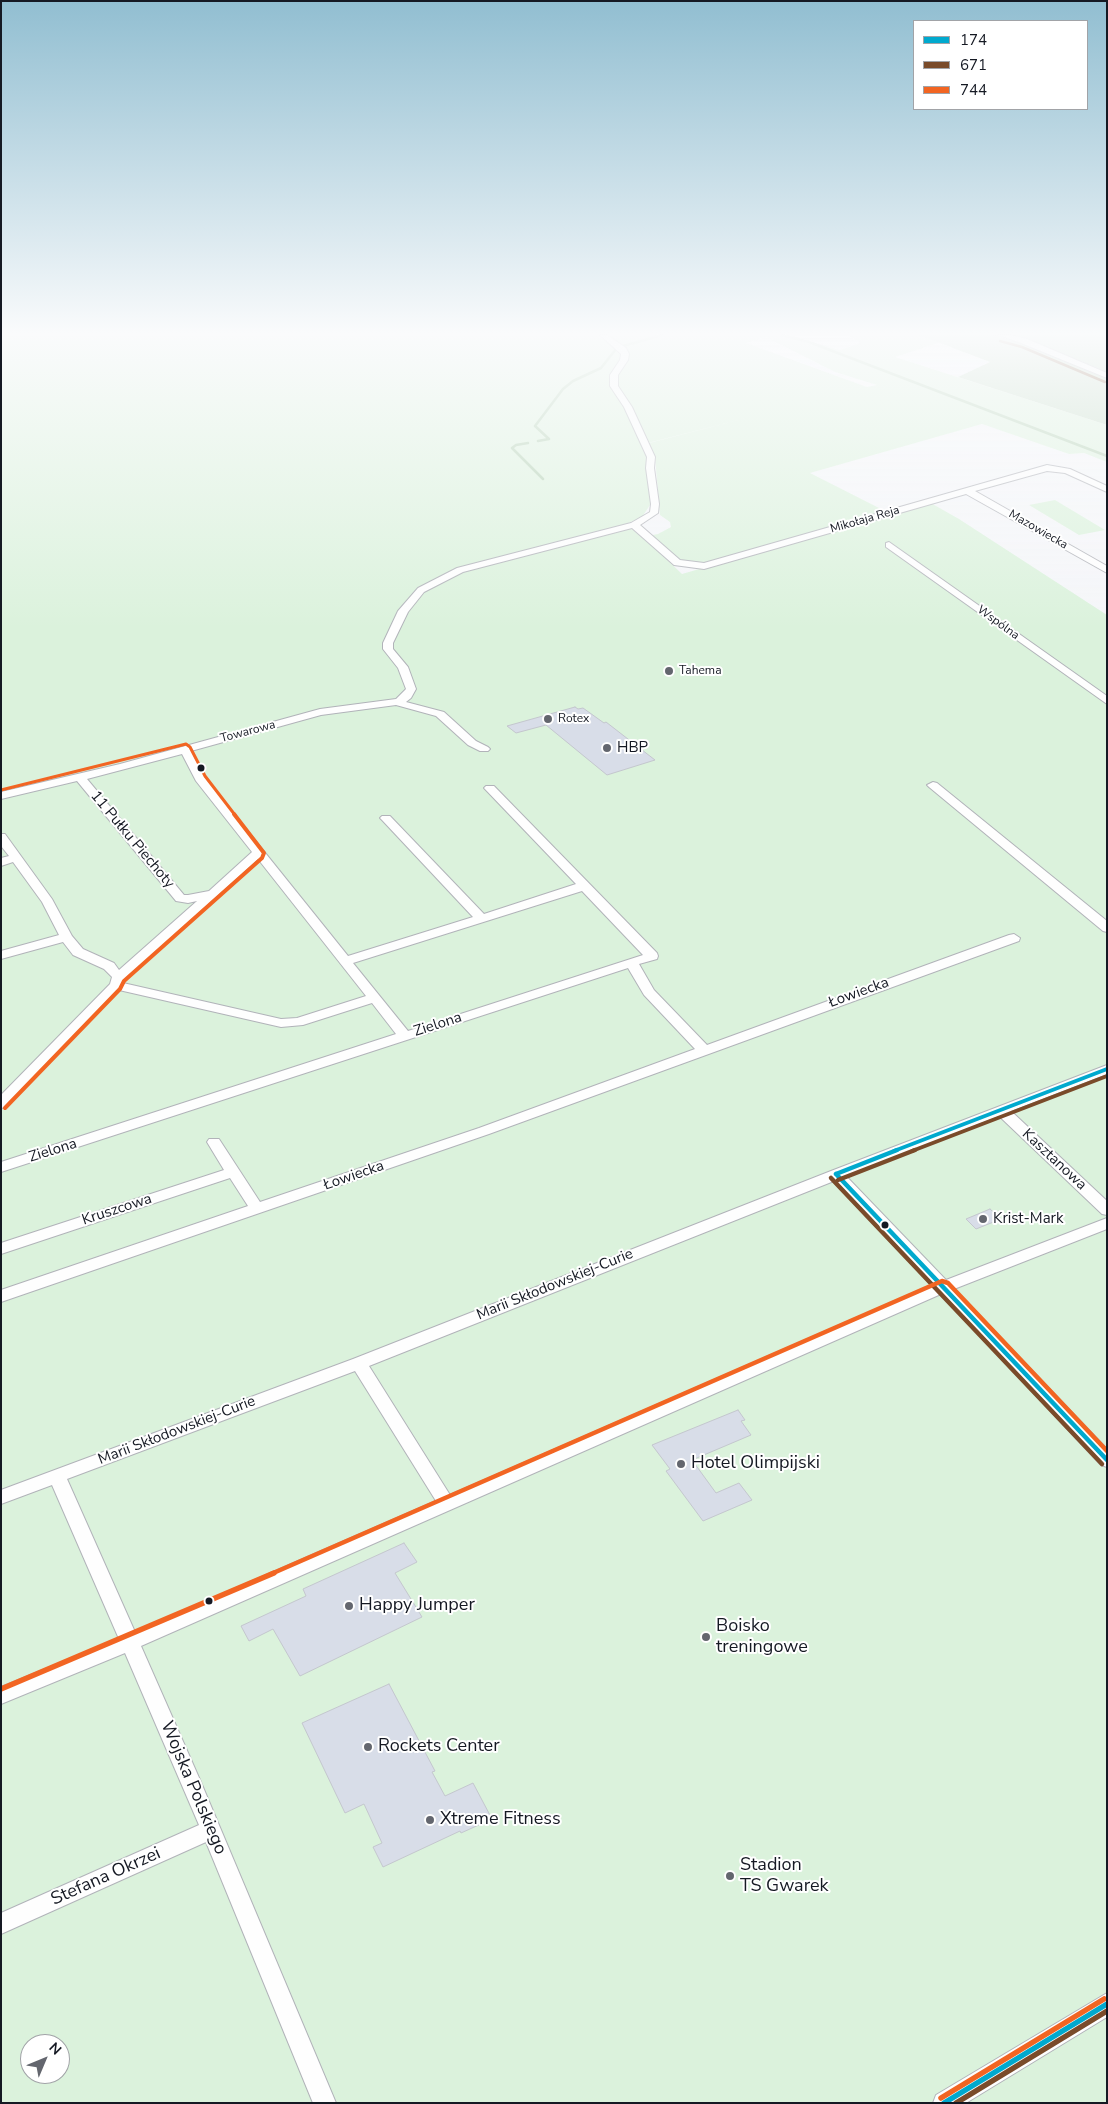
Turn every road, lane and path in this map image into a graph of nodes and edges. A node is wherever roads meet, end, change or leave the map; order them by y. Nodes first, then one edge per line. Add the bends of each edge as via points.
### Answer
1 (640, 433) edge
2 (1107, 489) edge
3 (968, 490) junction
4 (634, 525) junction
5 (889, 545) dead end
6 (1107, 570) edge
7 (1107, 701) edge
8 (397, 702) junction
9 (484, 749) dead end
10 (184, 750) junction
11 (79, 777) junction
12 (933, 785) dead end
13 (490, 788) dead end
14 (1, 796) edge
15 (386, 818) dead end
16 (1, 837) edge
17 (256, 856) junction
18 (16, 858) junction
19 (1, 862) edge
20 (584, 886) junction
21 (215, 893) junction
22 (481, 918) junction
23 (1107, 928) edge
24 (66, 937) junction
25 (1014, 938) dead end
26 (1, 955) edge
27 (346, 961) junction
28 (632, 963) junction
29 (118, 981) junction
30 (375, 998) junction
31 (404, 1036) junction
32 (704, 1050) junction
33 (1107, 1069) edge
34 (1, 1104) edge
35 (1001, 1110) junction
36 (214, 1142) dead end
37 (1, 1167) edge
38 (233, 1172) junction
39 (836, 1174) junction
40 (257, 1210) junction
41 (1107, 1210) edge
42 (1107, 1223) edge
43 (1, 1249) edge
44 (943, 1287) junction
45 (1, 1296) edge
46 (359, 1363) junction
47 (1107, 1460) edge
48 (57, 1476) junction
49 (1, 1497) edge
50 (447, 1504) junction
51 (131, 1642) junction
52 (1, 1696) edge
53 (211, 1830) junction
54 (1, 1924) edge
55 (1107, 2004) edge
56 (325, 2103) edge
57 (944, 2103) edge

1 - 4 street via 651,457 655,504 654,513
2 - 3 street, Mikołaja Reja via 1067,471 1050,468
3 - 4 street, Mikołaja Reja via 704,566 677,564
3 - 6 street, Mazowiecka
4 - 8 street via 470,567 421,590 396,622 388,643 388,649 403,667 411,689
5 - 7 street, Wspólna
8 - 9 street, Towarowa via 440,714 472,744
8 - 10 street, Towarowa via 320,712
10 - 11 street, Towarowa
10 - 17 street via 200,780
11 - 14 street, Towarowa
11 - 21 street, 11 Pułku Piechoty via 180,898
12 - 23 street
13 - 20 street, Zielona
15 - 22 street
16 - 18 street
17 - 21 street
17 - 27 street
18 - 19 street
18 - 24 street via 48,902
20 - 22 street
20 - 28 street, Zielona via 652,956
21 - 29 street
22 - 27 street
24 - 26 street
24 - 29 street via 78,952 109,966
25 - 32 street, Łowiecka
27 - 30 street
28 - 31 street, Zielona
28 - 32 street via 650,992
29 - 30 street via 281,1023 298,1022
29 - 34 street
30 - 31 street
31 - 37 street, Zielona
32 - 40 street, Łowiecka
33 - 35 street, Marii Skłodowskiej-Curie
35 - 39 street, Marii Skłodowskiej-Curie
35 - 41 street, Kasztanowa
36 - 38 street
38 - 40 street
38 - 43 street, Kruszcowa
39 - 44 street
39 - 46 street, Marii Skłodowskiej-Curie
40 - 45 street, Łowiecka
42 - 44 street
44 - 47 street
44 - 50 street
46 - 48 street, Marii Skłodowskiej-Curie
46 - 50 street
48 - 49 street, Marii Skłodowskiej-Curie
48 - 51 street, Wojska Polskiego
50 - 51 street
51 - 52 street
51 - 53 street, Wojska Polskiego
53 - 54 street, Stefana Okrzei
53 - 56 street, Wojska Polskiego
55 - 57 street

